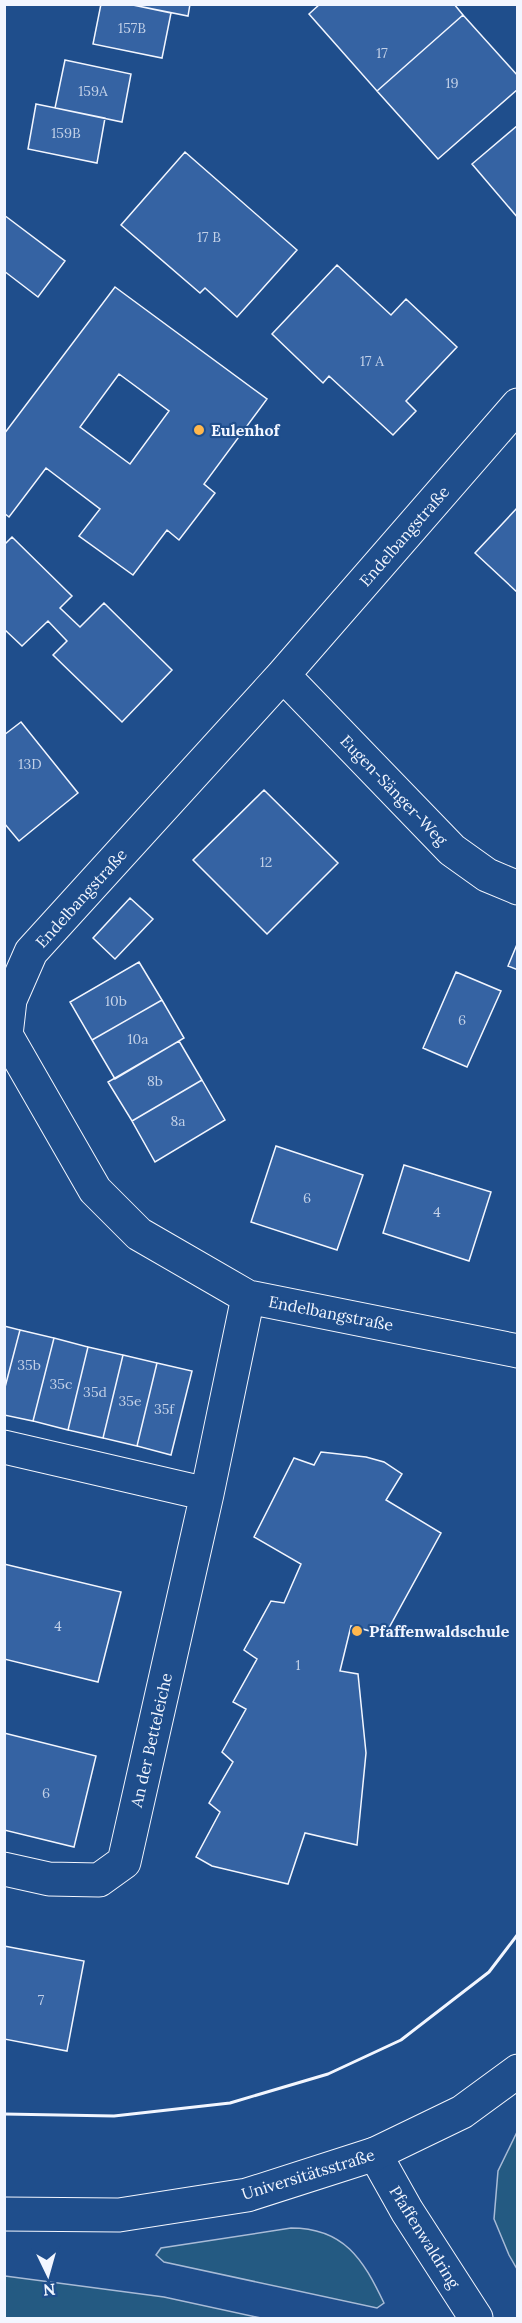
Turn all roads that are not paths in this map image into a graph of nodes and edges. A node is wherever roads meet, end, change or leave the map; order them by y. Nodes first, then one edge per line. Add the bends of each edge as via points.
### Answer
1 (518, 405) edge
2 (283, 675) junction
3 (518, 888) edge
4 (248, 1296) junction
5 (518, 1351) edge
6 (4, 1447) edge
7 (207, 1494) junction
8 (4, 1869) edge
9 (518, 2071) edge
10 (375, 2154) junction
11 (4, 2214) edge
12 (476, 2319) edge

1 - 2 street, Endelbangstraße
2 - 3 street, Eugen-Sänger-Weg via 452,850 487,875
2 - 4 street, Endelbangstraße via 31,952 10,1000 6,1035 95,1190 139,1234
4 - 5 street, Endelbangstraße
4 - 7 street, An der Betteleiche
6 - 7 street
7 - 8 street, An der Betteleiche via 124,1862 99,1880 48,1879
9 - 10 street, Universitätsstraße via 462,2112
10 - 11 street, Universitätsstraße via 247,2195 119,2215
10 - 12 street, Pfaffenwaldring

